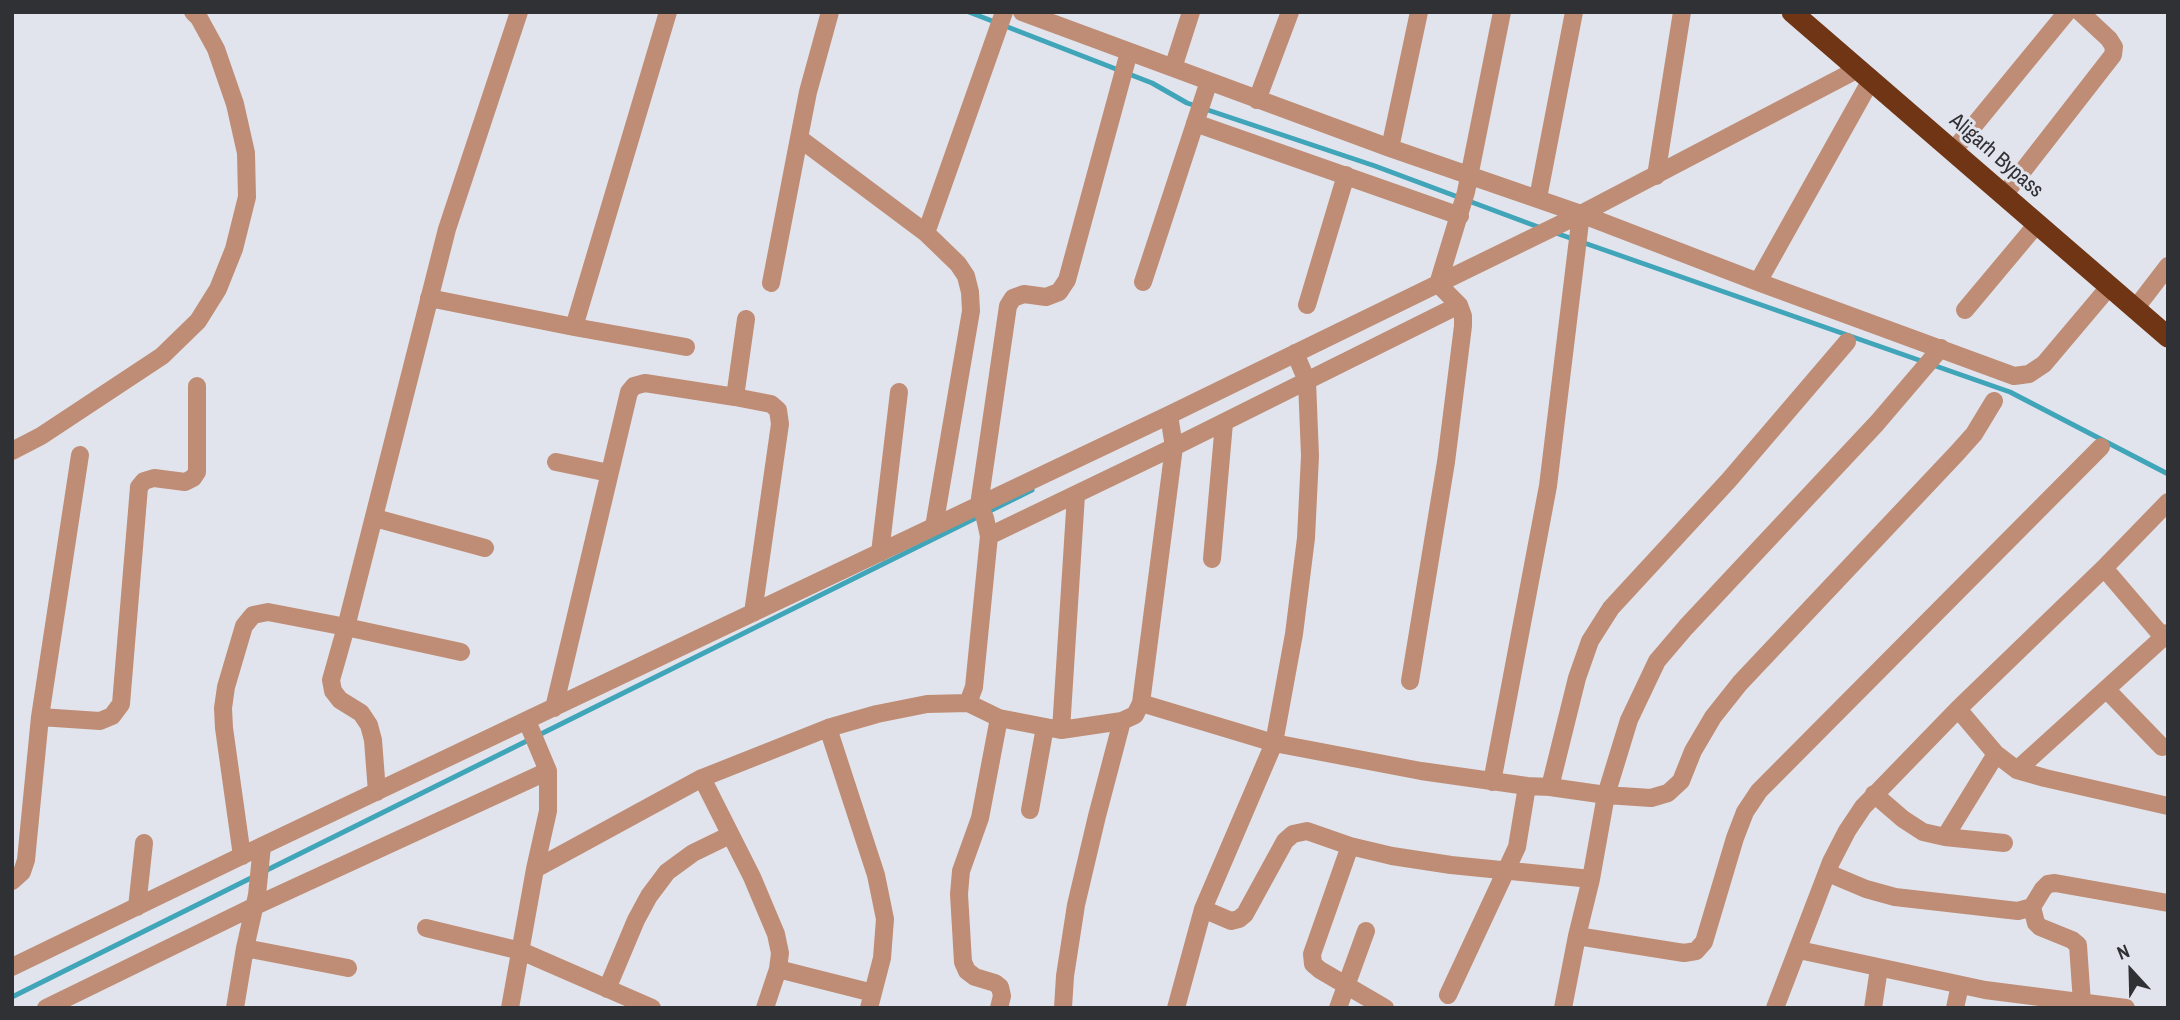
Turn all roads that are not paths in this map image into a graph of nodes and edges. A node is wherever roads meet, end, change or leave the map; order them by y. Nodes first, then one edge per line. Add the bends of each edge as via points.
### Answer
1 (193, 12) edge
2 (519, 12) edge
3 (668, 12) edge
4 (830, 12) edge
5 (1022, 12) edge
6 (1191, 12) edge
7 (1290, 12) edge
8 (1419, 12) edge
9 (1502, 12) edge
10 (1574, 12) edge
11 (1682, 12) edge
12 (1792, 12) edge
13 (2067, 12) edge
14 (2080, 12) edge
15 (1002, 19) edge
16 (1125, 65) junction
17 (1173, 68) junction
18 (1864, 74) junction
19 (1257, 100) junction
20 (1202, 102) junction
21 (799, 138) junction
22 (1390, 148) junction
23 (1953, 151) junction
24 (1346, 176) junction
25 (1656, 176) junction
26 (2004, 195) junction
27 (1464, 197) junction
28 (1538, 198) junction
29 (1581, 214) junction
30 (2037, 224) junction
31 (926, 233) junction
32 (2168, 266) edge
33 (1143, 282) dead end
34 (1758, 282) junction
35 (771, 283) dead end
36 (2109, 286) junction
37 (1448, 294) junction
38 (429, 298) junction
39 (1307, 305) dead end
40 (2136, 309) junction
41 (1965, 310) dead end
42 (747, 319) dead end
43 (574, 327) junction
44 (2168, 337) edge
45 (1847, 342) dead end
46 (686, 347) dead end
47 (1933, 358) junction
48 (1301, 367) junction
49 (197, 386) dead end
50 (899, 392) dead end
51 (735, 397) junction
52 (1994, 401) dead end
53 (1169, 415) junction
54 (1224, 423) junction
55 (1174, 447) junction
56 (2101, 447) dead end
57 (12, 451) edge
58 (80, 455) dead end
59 (556, 462) dead end
60 (609, 472) junction
61 (1076, 495) junction
62 (2168, 502) edge
63 (375, 518) junction
64 (986, 523) junction
65 (934, 527) junction
66 (485, 548) dead end
67 (880, 553) junction
68 (1212, 559) dead end
69 (2104, 568) junction
70 (753, 613) junction
71 (346, 627) junction
72 (2165, 635) edge
73 (461, 652) dead end
74 (1410, 681) dead end
75 (2106, 689) junction
76 (1142, 703) junction
77 (968, 704) junction
78 (554, 708) junction
79 (1958, 709) junction
80 (40, 717) junction
81 (999, 718) junction
82 (1122, 721) junction
83 (530, 727) junction
84 (828, 728) junction
85 (1053, 728) junction
86 (1274, 743) junction
87 (2162, 747) dead end
88 (1996, 754) junction
89 (2017, 769) junction
90 (548, 771) junction
91 (702, 778) junction
92 (1492, 782) junction
93 (1527, 786) junction
94 (1550, 787) junction
95 (377, 792) junction
96 (1874, 794) junction
97 (1606, 795) junction
98 (2168, 806) edge
99 (1030, 810) dead end
100 (730, 835) junction
101 (1944, 838) junction
102 (144, 843) dead end
103 (2004, 843) dead end
104 (262, 846) junction
105 (1350, 846) junction
106 (242, 856) junction
107 (535, 869) junction
108 (1506, 872) junction
109 (1828, 873) junction
110 (1591, 880) junction
111 (12, 881) edge
112 (256, 901) junction
113 (2168, 903) edge
114 (137, 907) junction
115 (2032, 907) junction
116 (1203, 909) junction
117 (426, 928) dead end
118 (1366, 930) dead end
119 (1577, 936) junction
120 (245, 948) junction
121 (1799, 950) junction
122 (521, 951) junction
123 (12, 968) edge
124 (348, 968) dead end
125 (1879, 968) junction
126 (778, 969) junction
127 (1346, 985) junction
128 (1960, 985) junction
129 (607, 989) junction
130 (1448, 995) dead end
131 (871, 1000) edge
132 (2081, 1003) junction
133 (46, 1008) edge
134 (235, 1008) edge
135 (510, 1008) edge
136 (652, 1008) edge
137 (765, 1008) edge
138 (999, 1008) edge
139 (1063, 1008) edge
140 (1176, 1008) edge
141 (1338, 1008) edge
142 (1385, 1008) edge
143 (1563, 1008) edge
144 (1775, 1008) edge
145 (1872, 1008) edge
146 (1955, 1008) edge
147 (2126, 1008) edge

1 - 57 street via 216,49 246,153 247,197 218,289 198,321 162,356
2 - 38 street via 447,229
3 - 43 street
4 - 21 street
5 - 16 street
6 - 17 street
7 - 19 street
8 - 22 street
9 - 27 street
10 - 28 street
11 - 25 street
12 - 18 highway, Aligarh Bypass
13 - 23 street
14 - 26 street via 2109,39 2113,55
15 - 31 street
16 - 17 street
16 - 64 street via 1067,280 1059,292 1046,297 1024,293 1008,306
17 - 20 street
18 - 23 highway, Aligarh Bypass
18 - 25 street
18 - 34 street
19 - 20 street
19 - 22 street
20 - 24 street
20 - 33 street
21 - 31 street
21 - 35 street
22 - 27 street
23 - 26 highway, Aligarh Bypass
24 - 27 street
24 - 39 street
25 - 29 street
26 - 30 highway, Aligarh Bypass
27 - 28 street
27 - 37 street
28 - 29 street
29 - 34 street
29 - 37 street
29 - 92 street via 1548,486
30 - 36 highway, Aligarh Bypass
30 - 41 street
31 - 65 street via 966,276 971,311
32 - 40 street
34 - 47 street
36 - 40 highway, Aligarh Bypass
36 - 47 street via 2044,365 2029,374 2014,376
37 - 48 street
37 - 48 street
37 - 74 street via 1463,316 1463,326
38 - 43 street
38 - 63 street
40 - 44 highway, Aligarh Bypass
42 - 51 street
43 - 46 street
45 - 94 street via 1611,608 1590,641 1577,678
47 - 97 street via 1657,661 1629,720
48 - 53 street
48 - 54 street
48 - 86 street via 1310,456 1306,538
49 - 80 street via 197,471 193,478 185,482 154,478 139,487 121,704 112,716 100,721
50 - 67 street
51 - 60 street via 645,383 634,386
51 - 70 street via 771,404 778,410
52 - 97 street via 1957,453 1733,692 1693,751 1681,782 1668,793 1651,798
53 - 55 street
53 - 64 street
54 - 55 street
54 - 68 street
55 - 61 street
55 - 76 street
56 - 119 street via 1759,791 1745,812 1704,942 1696,951
58 - 80 street
59 - 60 street
60 - 78 street
61 - 64 street
61 - 85 street
62 - 69 street
63 - 66 street
63 - 71 street
64 - 65 street
64 - 77 street via 974,687
65 - 67 street
67 - 70 street
69 - 72 street
69 - 79 street
70 - 78 street
71 - 73 street
71 - 95 street via 331,680 333,691 369,725
71 - 106 street via 268,612 253,615 244,626 223,708
72 - 75 street
75 - 87 street
75 - 89 street
76 - 82 street via 1135,715
76 - 86 street
77 - 81 street
77 - 84 street via 928,704
78 - 83 street
79 - 88 street
79 - 96 street
80 - 111 street via 26,860
81 - 85 street
81 - 138 street via 980,818 961,871 959,894 967,971 1000,987
82 - 85 street
82 - 139 street via 1076,905
83 - 90 street
83 - 95 street
84 - 91 street
84 - 131 street via 876,875 885,919 882,958
85 - 99 street
86 - 92 street
86 - 116 street
88 - 89 street
88 - 101 street
89 - 98 street
90 - 107 street via 548,811
90 - 112 street
91 - 100 street
91 - 107 street
92 - 93 street
93 - 94 street
93 - 108 street via 1517,847
94 - 97 street
95 - 104 street
96 - 101 street via 1903,820
96 - 109 street via 1847,831
97 - 110 street
100 - 126 street via 776,934
100 - 129 street via 667,872 636,920
101 - 103 street
102 - 114 street
104 - 106 street
104 - 112 street
105 - 108 street
105 - 116 street via 1307,831 1293,834 1284,841 1245,914 1231,921
105 - 127 street via 1312,954 1320,970
106 - 114 street
107 - 122 street
108 - 110 street
108 - 130 street
109 - 115 street via 1895,897 2018,911
109 - 121 street
110 - 119 street
112 - 120 street
112 - 133 street
113 - 115 street via 2055,883 2043,889
114 - 123 street
115 - 132 street via 2040,927 2078,946
116 - 140 street
117 - 122 street
118 - 127 street
119 - 143 street
120 - 124 street
120 - 134 street
121 - 125 street
121 - 144 street
122 - 129 street
122 - 135 street
125 - 128 street
125 - 145 street
126 - 131 street
126 - 137 street
127 - 141 street
127 - 142 street
128 - 132 street
128 - 146 street
129 - 136 street
132 - 147 street

